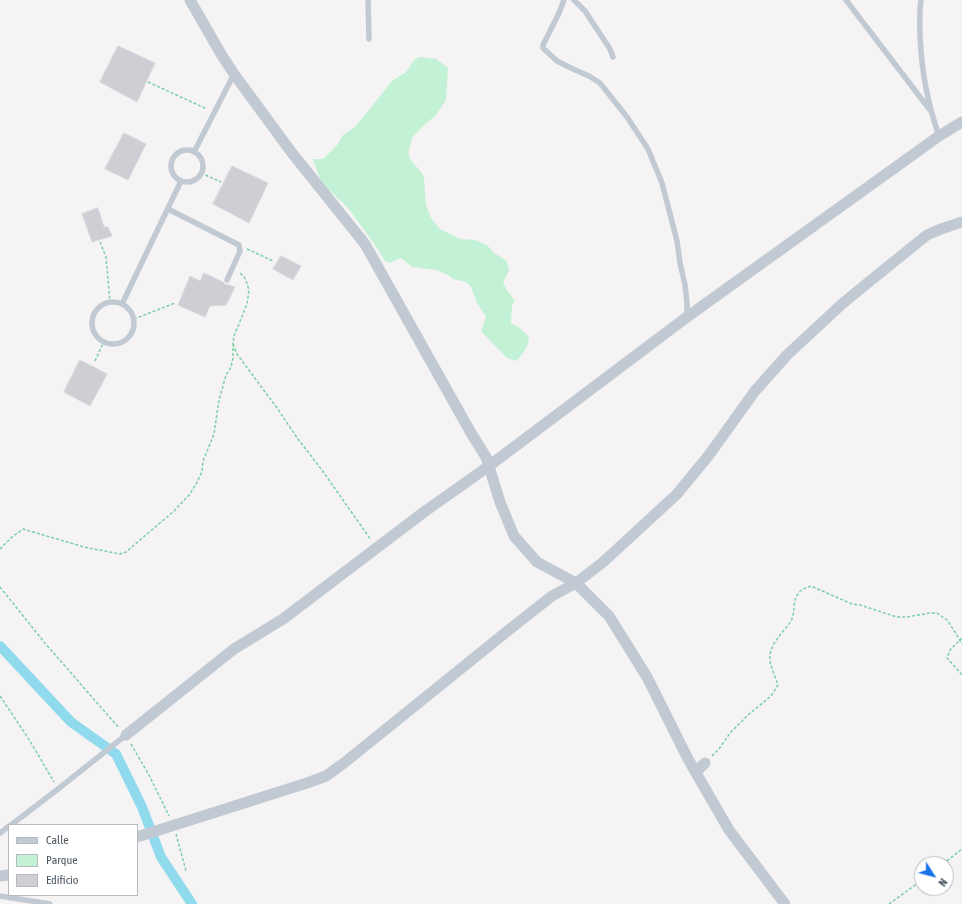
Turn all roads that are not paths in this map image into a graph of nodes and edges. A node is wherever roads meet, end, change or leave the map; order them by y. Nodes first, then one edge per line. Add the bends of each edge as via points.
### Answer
1 (190, 0) edge
2 (368, 0) edge
3 (564, 0) edge
4 (574, 0) edge
5 (846, 0) edge
6 (921, 0) edge
7 (369, 39) dead end
8 (613, 57) dead end
9 (234, 74) junction
10 (930, 110) junction
11 (962, 122) edge
12 (939, 136) junction
13 (194, 152) junction
14 (181, 181) junction
15 (168, 209) junction
16 (962, 222) edge
17 (226, 280) dead end
18 (122, 304) junction
19 (687, 317) junction
20 (489, 466) junction
21 (576, 583) junction
22 (126, 735) joint
23 (705, 763) road end
24 (696, 772) junction
25 (13, 824) edge
26 (138, 837) edge
27 (0, 896) edge
28 (50, 904) edge
29 (784, 904) edge

1 - 9 street
2 - 7 lane
3 - 19 lane via 543,45 544,51 557,61 600,83 648,149 662,183 677,241 686,291
4 - 8 lane via 586,11
5 - 10 lane
6 - 10 lane via 921,57
9 - 13 lane
9 - 20 street via 364,244
10 - 12 lane
11 - 12 street
12 - 19 street
13 - 14 lane via 201,158 201,173 195,180
13 - 14 lane via 184,150 172,160 173,175
14 - 15 lane
15 - 17 lane via 239,245 240,251
15 - 18 lane
16 - 21 street via 927,235 848,299 792,350 755,391 677,494 602,563
18 - 18 lane via 128,308 134,319 132,331 120,342 112,343 100,339 93,327 93,318 97,310 110,302
19 - 20 street
20 - 21 street via 514,536 537,562
20 - 22 street via 283,619 234,648
21 - 24 street via 609,616 618,629 647,677
21 - 26 street via 552,596 326,776
22 - 25 lane
23 - 24 street
24 - 29 street via 729,830
27 - 28 lane

